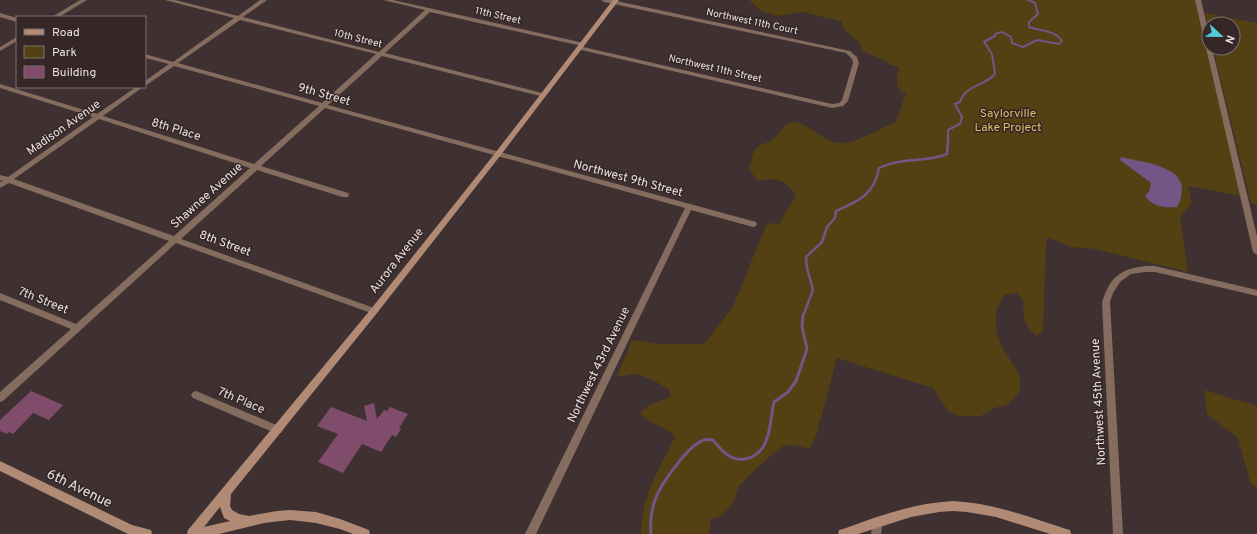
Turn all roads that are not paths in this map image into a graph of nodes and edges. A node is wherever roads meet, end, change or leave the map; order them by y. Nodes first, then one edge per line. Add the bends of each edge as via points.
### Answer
1 (84, 0) edge
2 (168, 0) edge
3 (264, 0) edge
4 (386, 0) edge
5 (604, 0) edge
6 (1198, 0) edge
7 (615, 1) edge
8 (429, 10) junction
9 (0, 15) edge
10 (57, 16) edge
11 (1202, 16) edge
12 (239, 18) junction
13 (16, 20) edge
14 (16, 40) edge
15 (581, 46) junction
16 (0, 49) edge
17 (380, 54) junction
18 (146, 56) edge
19 (1211, 56) edge
20 (173, 64) junction
21 (146, 83) edge
22 (0, 86) edge
23 (139, 88) edge
24 (544, 95) junction
25 (845, 101) joint
26 (323, 106) junction
27 (97, 117) junction
28 (498, 154) junction
29 (256, 166) junction
30 (0, 177) edge
31 (9, 180) junction
32 (0, 186) edge
33 (345, 195) dead end
34 (689, 207) junction
35 (753, 224) dead end
36 (176, 239) junction
37 (1257, 252) edge
38 (1257, 293) edge
39 (0, 296) edge
40 (374, 311) junction
41 (78, 328) junction
42 (196, 395) dead end
43 (0, 398) edge
44 (278, 430) junction
45 (0, 466) edge
46 (226, 493) junction
47 (254, 520) junction
48 (878, 522) junction
49 (147, 534) edge
50 (192, 534) edge
51 (198, 534) edge
52 (365, 534) edge
53 (530, 534) edge
54 (843, 534) edge
55 (876, 534) edge
56 (1066, 534) edge
57 (1118, 534) edge

1 - 10 street
2 - 12 street, 10th Street
3 - 12 street
4 - 8 street, 11th Street
5 - 7 street, Northwest 11th Court
6 - 11 street
7 - 15 street, Aurora Avenue
7 - 25 street, Northwest 11th Court via 841,50 852,55 856,63
8 - 15 street, 11th Street
8 - 17 street, Shawnee Avenue
9 - 13 street
12 - 17 street, 10th Street
12 - 20 street
14 - 16 street
15 - 24 street, Aurora Avenue
15 - 25 street, Northwest 11th Street via 832,106 841,105
17 - 24 street, 10th Street
17 - 26 street, Shawnee Avenue
18 - 20 street, 9th Street
19 - 37 street
20 - 21 street
20 - 26 street, 9th Street
22 - 27 street, 8th Place
23 - 27 street, Madison Avenue
24 - 28 street, Aurora Avenue
26 - 28 street, 9th Street
26 - 29 street, Shawnee Avenue
27 - 29 street, 8th Place
27 - 31 street, Madison Avenue
28 - 34 street, Northwest 9th Street
28 - 40 street, Aurora Avenue
29 - 33 street, 8th Place
29 - 36 street, Shawnee Avenue
30 - 31 street, 8th Street
31 - 32 street, Madison Avenue
31 - 36 street, 8th Street
34 - 35 street, Northwest 9th Street
34 - 53 street, Northwest 43rd Avenue
36 - 40 street, 8th Street
36 - 41 street, Shawnee Avenue
38 - 57 street, Northwest 45th Avenue via 1154,268 1143,268 1123,274 1109,290 1106,302
39 - 41 street, 7th Street
40 - 44 street, Aurora Avenue
41 - 43 street, Shawnee Avenue
42 - 44 street, 7th Place
44 - 46 street, Aurora Avenue
45 - 49 street, 6th Avenue via 131,530
46 - 47 street via 225,506 228,514 238,519
46 - 50 street, Aurora Avenue
47 - 51 street
47 - 52 street via 306,515 329,519
48 - 54 street
48 - 55 street
48 - 56 street via 928,508 969,507

